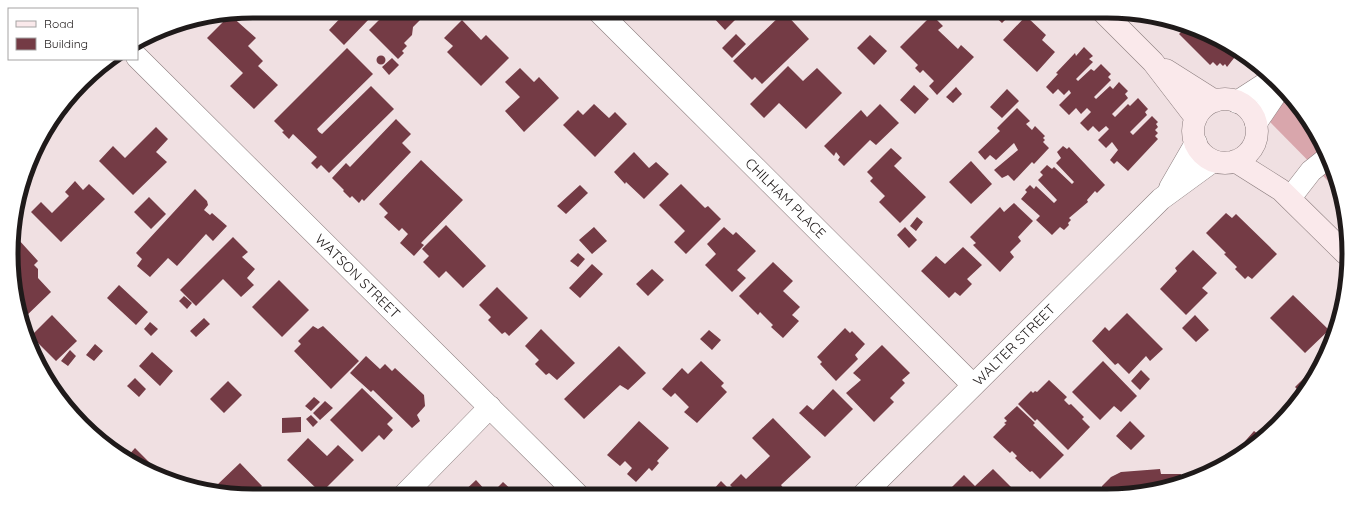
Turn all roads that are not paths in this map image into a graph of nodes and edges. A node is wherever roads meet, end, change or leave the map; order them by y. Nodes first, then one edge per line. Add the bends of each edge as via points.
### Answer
1 (605, 18) edge
2 (1109, 18) edge
3 (138, 58) edge
4 (1153, 62) junction
5 (1268, 82) edge
6 (1277, 91) edge
7 (1215, 101) junction
8 (1237, 102) junction
9 (1196, 118) junction
10 (1256, 123) junction
11 (1196, 143) junction
12 (1254, 144) junction
13 (1213, 161) junction
14 (1235, 161) junction
15 (1323, 161) edge
16 (1286, 194) junction
17 (1165, 196) junction
18 (1342, 250) edge
19 (973, 385) junction
20 (490, 407) junction
21 (410, 489) edge
22 (572, 489) edge
23 (868, 489) edge

1 - 19 street, CHILHAM PLACE
2 - 4 street
3 - 20 street, WATSON STREET
4 - 7 street
4 - 9 street
5 - 8 street
6 - 10 street
7 - 8 street via 1226,99
7 - 9 street via 1204,107
8 - 10 street via 1249,110
9 - 11 street via 1193,135
10 - 12 street via 1257,134
11 - 13 street via 1203,154
11 - 17 street, WALTER STREET
12 - 14 street via 1246,155
12 - 16 street
13 - 14 street
13 - 17 street, WALTER STREET
14 - 16 street
15 - 16 street
16 - 18 street
17 - 19 street, WALTER STREET
19 - 23 street, WALTER STREET
20 - 21 street
20 - 22 street, WATSON STREET

